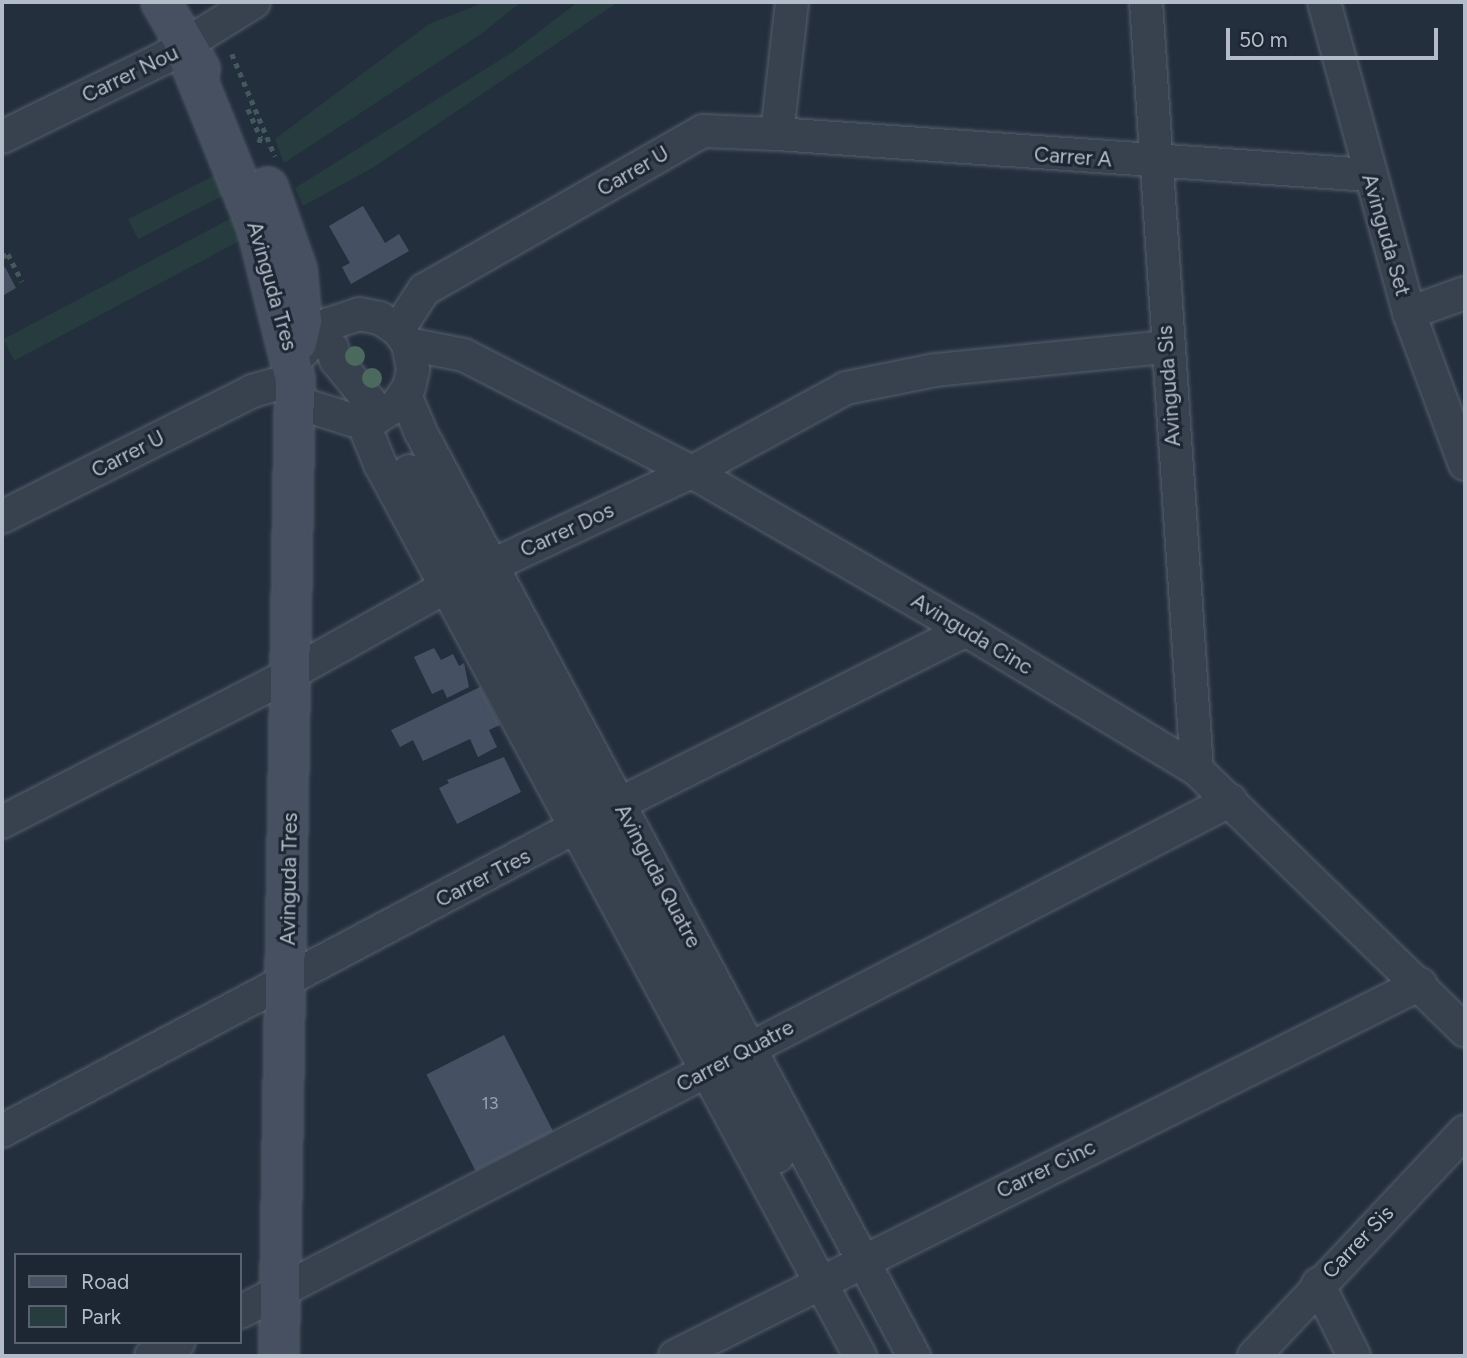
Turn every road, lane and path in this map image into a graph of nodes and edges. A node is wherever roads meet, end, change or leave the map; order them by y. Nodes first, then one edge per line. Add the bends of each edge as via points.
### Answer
1 (161, 2) edge
2 (254, 2) edge
3 (792, 2) edge
4 (1146, 2) edge
5 (1324, 2) edge
6 (184, 47) junction
7 (777, 134) junction
8 (2, 136) edge
9 (1156, 163) junction
10 (1369, 175) junction
11 (2, 257) edge
12 (22, 282) dead end
13 (1465, 293) edge
14 (1409, 313) junction
15 (403, 337) junction
16 (1166, 347) junction
17 (332, 348) dead end
18 (295, 381) junction
19 (405, 395) junction
20 (372, 415) junction
21 (1465, 464) edge
22 (692, 472) junction
23 (2, 517) edge
24 (468, 576) junction
25 (966, 630) junction
26 (292, 673) junction
27 (1197, 770) junction
28 (1231, 800) junction
29 (598, 817) junction
30 (2, 822) edge
31 (287, 980) junction
32 (1420, 984) junction
33 (1465, 1031) edge
34 (729, 1060) junction
35 (2, 1131) edge
36 (1465, 1131) edge
37 (840, 1271) junction
38 (1318, 1284) junction
39 (280, 1291) junction
40 (242, 1311) edge
41 (175, 1344) edge
42 (151, 1356) edge
43 (279, 1356) edge
44 (675, 1356) edge
45 (860, 1356) edge
46 (881, 1356) edge
47 (914, 1356) edge
48 (1254, 1356) edge
49 (1354, 1356) edge

1 - 6 main road, Avinguda Tres
2 - 6 street, Carrer Nou
3 - 7 street
4 - 9 street, Avinguda Sis
5 - 10 street, Avinguda Set
6 - 8 street, Carrer Nou
6 - 18 main road, Avinguda Tres via 246,131 282,224 297,270 300,308
7 - 9 street, Carrer A
7 - 15 street, Carrer U via 703,131 424,290
9 - 10 street, Carrer A
9 - 16 street, Avinguda Sis
10 - 14 street, Avinguda Set
11 - 12 path via 8,254
13 - 14 street
14 - 21 street, Avinguda Set
15 - 18 street via 380,318 348,315 329,324
15 - 19 street via 413,370
15 - 22 street, Avinguda Cinc via 464,355
16 - 22 street, Carrer Dos via 935,370 846,388
16 - 27 street, Avinguda Sis
17 - 20 street, Avinguda Quatre
18 - 20 street
18 - 23 street, Carrer U via 252,391
18 - 26 main road, Avinguda Tres
19 - 20 street via 380,417
19 - 24 street, Avinguda Quatre
20 - 24 street, Avinguda Quatre
22 - 24 street, Carrer Dos
22 - 25 street, Avinguda Cinc
24 - 26 street, Carrer Dos
24 - 29 street, Avinguda Quatre
24 - 29 street, Avinguda Quatre
25 - 27 street, Avinguda Cinc
25 - 29 street, Carrer Tres
26 - 30 street, Carrer Dos
26 - 31 main road, Avinguda Tres
27 - 28 street, Avinguda Cinc
28 - 32 street, Avinguda Cinc
28 - 34 street, Carrer Quatre
29 - 31 street, Carrer Tres
29 - 34 street, Avinguda Quatre
29 - 34 street, Avinguda Quatre
31 - 35 street, Carrer Tres
31 - 39 main road, Avinguda Tres
32 - 33 street, Avinguda Cinc
32 - 37 street, Carrer Cinc
34 - 37 street, Avinguda Quatre
34 - 37 street, Avinguda Quatre
34 - 39 street, Carrer Quatre
36 - 38 street, Carrer Sis
37 - 44 street, Carrer Cinc
37 - 45 street, Avinguda Quatre
37 - 46 street, Avinguda Quatre
37 - 47 street, Avinguda Quatre
38 - 48 street, Carrer Sis
38 - 49 street
39 - 40 street, Carrer Quatre
39 - 43 main road, Avinguda Tres
41 - 42 street

